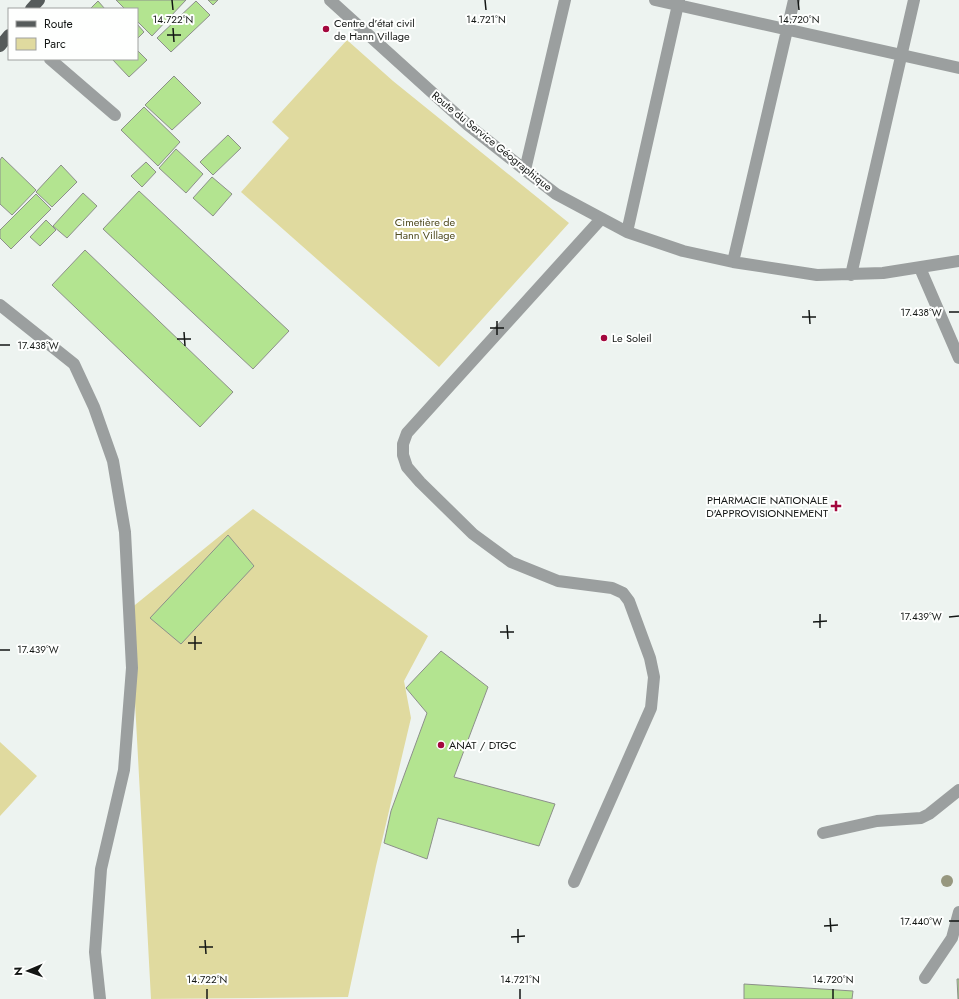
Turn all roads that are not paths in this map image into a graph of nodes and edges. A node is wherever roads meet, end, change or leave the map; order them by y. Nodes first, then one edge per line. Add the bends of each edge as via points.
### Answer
1 (39, 0) edge
2 (330, 0) edge
3 (565, 0) edge
4 (655, 0) edge
5 (794, 0) edge
6 (914, 0) edge
7 (678, 2) edge
8 (32, 8) edge
9 (787, 29) junction
10 (8, 36) edge
11 (0, 46) edge
12 (901, 55) junction
13 (51, 60) edge
14 (959, 68) edge
15 (116, 115) dead end
16 (525, 170) junction
17 (601, 219) junction
18 (627, 232) junction
19 (959, 261) edge
20 (733, 262) junction
21 (920, 268) junction
22 (851, 275) junction
23 (0, 305) edge
24 (959, 358) edge
25 (959, 790) edge
26 (823, 832) dead end
27 (574, 882) dead end
28 (959, 912) edge
29 (925, 978) dead end
30 (100, 999) edge

1 - 8 main road
2 - 16 street, Route du Service Géographique via 468,125
3 - 16 street
4 - 7 street
5 - 9 street
6 - 12 street
7 - 9 street
7 - 18 street
9 - 12 street
9 - 20 street
10 - 11 main road
12 - 14 street
12 - 22 street
13 - 15 street
16 - 17 street, Route du Service Géographique via 556,194
17 - 18 street, Route du Service Géographique
17 - 27 street via 407,433 403,444 407,467 420,482 473,534 511,562 558,581 612,588 623,593 629,601 650,658 654,677 651,708
18 - 20 street, Route du Service Géographique via 683,251
19 - 21 street, Route du Service Géographique
20 - 22 street, Route du Service Géographique via 817,275
21 - 22 street, Route du Service Géographique
21 - 24 street
23 - 30 street via 74,364 94,407 113,461 125,532 132,668 124,770 101,869 95,952
25 - 26 street via 921,818 877,821
28 - 29 street via 952,938

